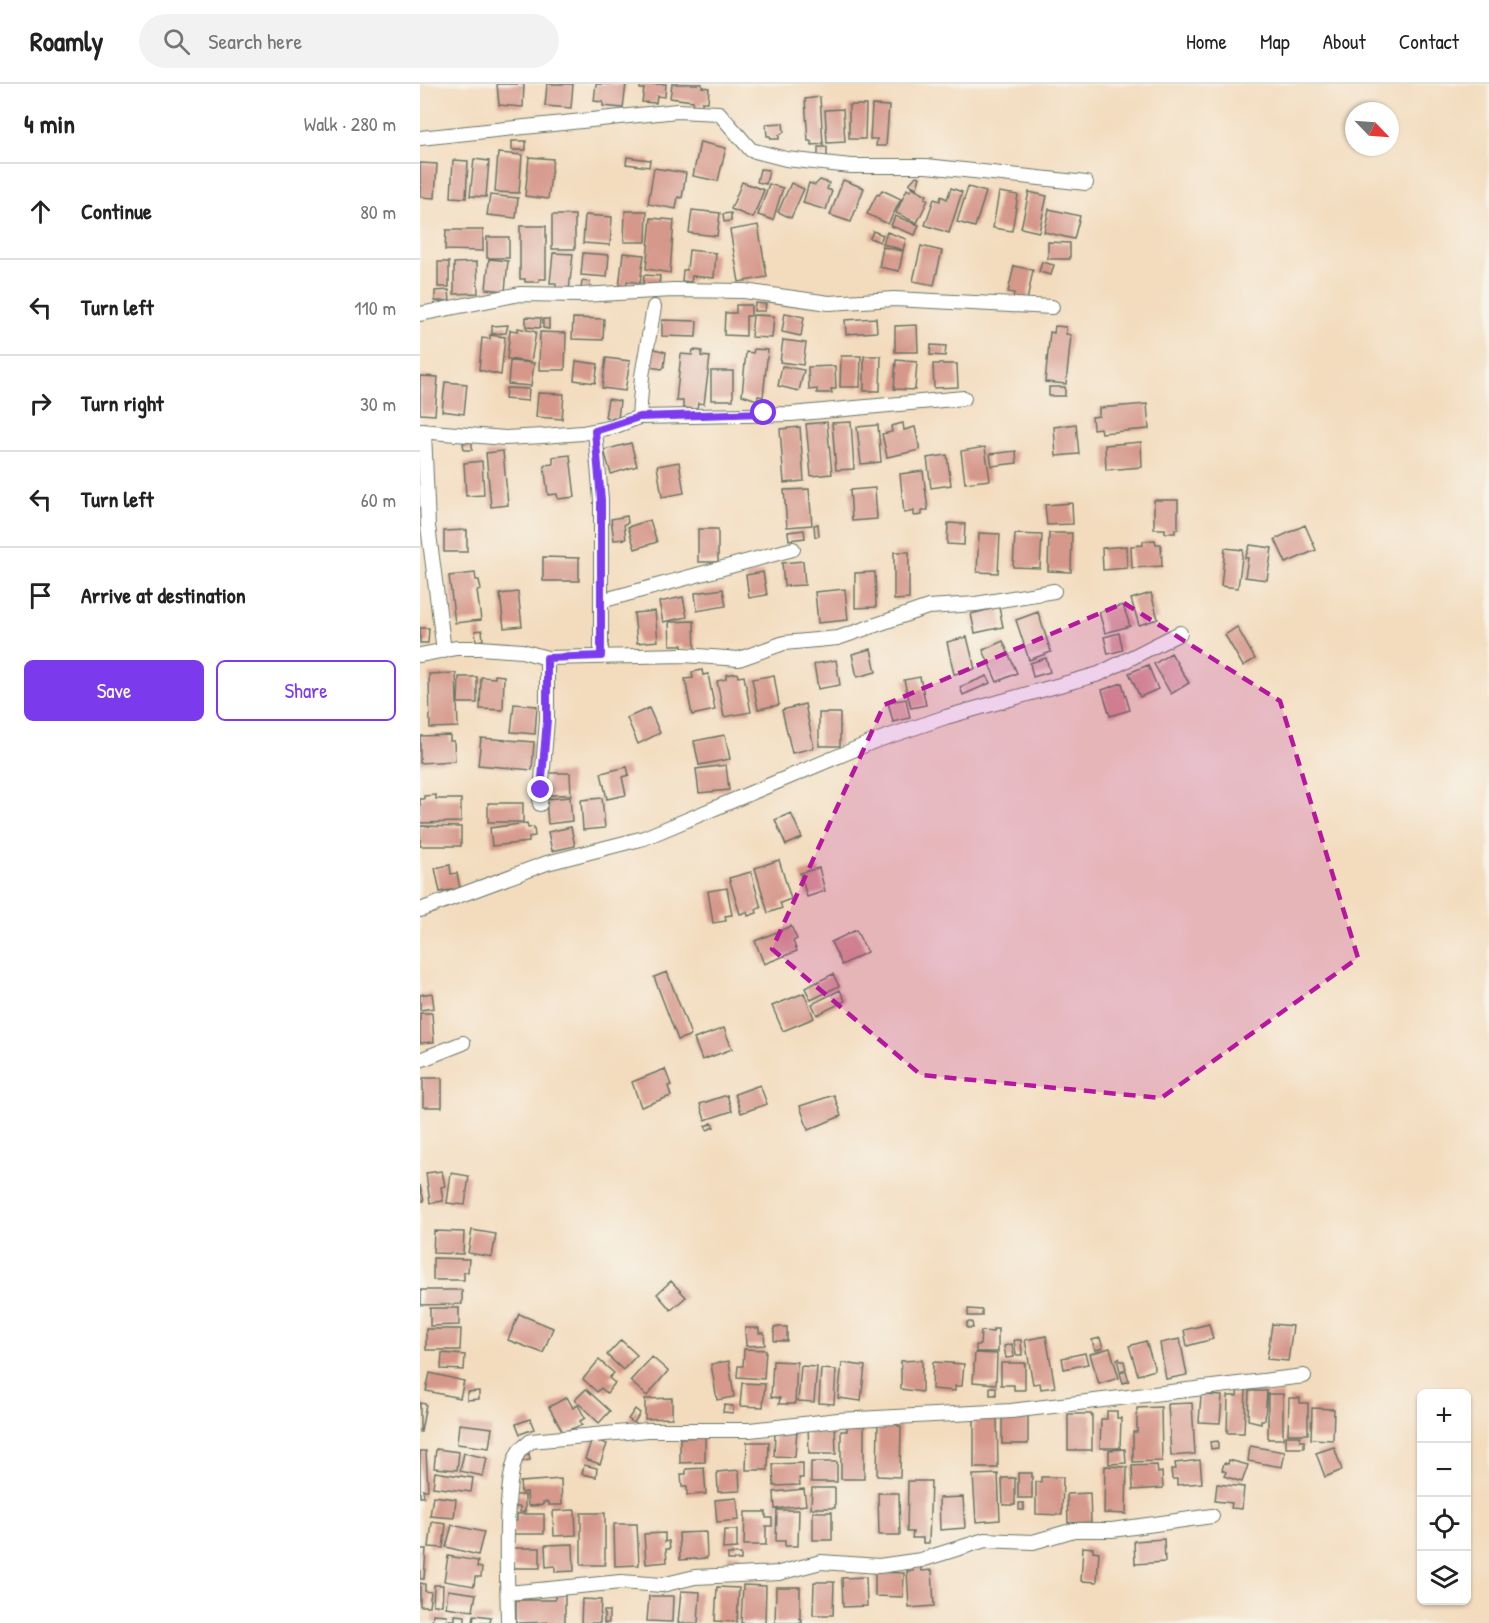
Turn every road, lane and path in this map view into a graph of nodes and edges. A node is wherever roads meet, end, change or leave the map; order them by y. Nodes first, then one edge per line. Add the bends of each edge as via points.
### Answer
1 (420, 138) edge
2 (1086, 183) dead end
3 (654, 307) dead end
4 (1052, 307) dead end
5 (420, 314) edge
6 (964, 398) dead end
7 (639, 417) junction
8 (422, 431) edge
9 (595, 431) junction
10 (793, 549) dead end
11 (1054, 591) dead end
12 (601, 601) junction
13 (1180, 633) dead end
14 (444, 651) junction
15 (420, 655) edge
16 (601, 656) junction
17 (547, 658) junction
18 (540, 804) dead end
19 (420, 910) edge
20 (463, 1043) dead end
21 (420, 1060) edge
22 (1304, 1376) dead end
23 (1212, 1516) dead end
24 (508, 1593) junction
25 (508, 1623) edge

1 - 2 street via 677,111 719,112 752,150 786,159 851,166 926,166
3 - 7 street
4 - 5 street via 894,299 829,303 744,291 673,290 520,294
6 - 7 street via 791,414
7 - 9 street
8 - 9 street via 505,438
8 - 14 street via 428,526
9 - 12 street via 601,500
10 - 12 street
11 - 16 street via 976,604 928,607 838,638 784,643 739,659
12 - 16 street
13 - 19 street via 1099,674 903,731 644,838 547,863
14 - 15 street
14 - 17 street via 511,650
16 - 17 street
17 - 18 street
20 - 21 street
22 - 24 street via 1011,1411 838,1420 750,1430 648,1430 531,1441 520,1450 513,1467 506,1519
23 - 24 street via 1112,1530 1074,1530 1033,1542 985,1540 921,1560 879,1566 821,1562 779,1573 695,1577 662,1585 621,1582
24 - 25 street

